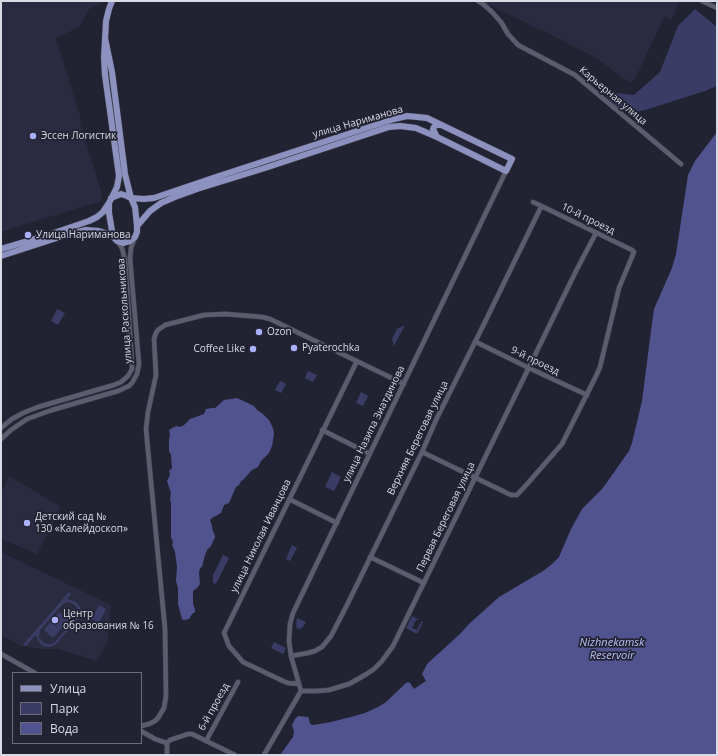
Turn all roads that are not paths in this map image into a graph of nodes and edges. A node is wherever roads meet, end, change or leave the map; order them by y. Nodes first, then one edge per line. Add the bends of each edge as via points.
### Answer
1 (112, 1) edge
2 (478, 1) edge
3 (702, 1) edge
4 (717, 8) edge
5 (105, 38) junction
6 (443, 125) junction
7 (437, 137) junction
8 (681, 164) dead end
9 (506, 171) junction
10 (131, 198) junction
11 (110, 200) junction
12 (533, 202) dead end
13 (541, 207) junction
14 (137, 226) junction
15 (596, 233) junction
16 (135, 237) junction
17 (115, 239) junction
18 (1, 249) edge
19 (1, 256) edge
20 (476, 342) junction
21 (357, 361) junction
22 (529, 368) junction
23 (404, 384) junction
24 (587, 395) junction
25 (1, 428) edge
26 (322, 430) junction
27 (1, 439) edge
28 (422, 452) junction
29 (370, 454) junction
30 (475, 478) junction
31 (289, 499) junction
32 (337, 523) junction
33 (370, 557) junction
34 (424, 583) junction
35 (1, 654) edge
36 (291, 656) junction
37 (32, 672) edge
38 (238, 682) dead end
39 (299, 684) junction
40 (301, 690) junction
41 (142, 726) edge
42 (142, 731) edge
43 (206, 741) junction
44 (167, 743) junction
45 (167, 755) edge
46 (235, 755) edge
47 (264, 755) edge

1 - 5 main road via 106,21
2 - 8 street, Карьерная улица via 491,11 518,45 575,75
3 - 4 street
5 - 10 main road via 125,174
5 - 11 main road via 105,75 119,176
6 - 7 main road via 434,127
6 - 9 main road, улица Нариманова via 512,159
6 - 10 main road, улица Нариманова via 427,118 407,116 394,119 154,198
7 - 9 main road, улица Нариманова
7 - 14 main road, улица Нариманова via 416,128 384,128 175,197 150,211
9 - 23 street, улица Назипа Зиатдинова
10 - 11 main road, улица Нариманова via 121,194
10 - 14 main road via 135,207
11 - 17 main road via 110,221
11 - 18 main road via 103,212 89,221
12 - 13 street, 10-й проезд
13 - 15 street, 10-й проезд
13 - 20 street, Верхняя Береговая улица
14 - 16 main road
15 - 22 street, Первая Береговая улица
15 - 24 street, 10-й проезд via 634,252 618,288 600,367
16 - 17 main road via 123,243
16 - 27 street, улица Раскольникова via 130,258 139,364 132,383 118,391 27,419
17 - 19 main road via 109,234 86,230
17 - 25 street, улица Раскольникова via 122,248 125,260 132,364 128,376 114,385 23,412
20 - 22 street, 9-й проезд
20 - 28 street, Верхняя Береговая улица
21 - 23 street
21 - 26 street, улица Николая Иванцова
21 - 41 street via 286,326 259,316 198,316 165,325 154,336 156,375 146,429 165,629 166,696 164,708 158,718
22 - 24 street, 9-й проезд
22 - 30 street, Первая Береговая улица
23 - 29 street, улица Назипа Зиатдинова
24 - 30 street via 562,444 519,493 511,495
26 - 29 street
26 - 31 street, улица Николая Иванцова
28 - 30 street
28 - 33 street, Верхняя Береговая улица
29 - 32 street, улица Назипа Зиатдинова
30 - 34 street, Первая Береговая улица
31 - 32 street
31 - 39 street, улица Николая Иванцова via 224,632 229,645 243,662 284,682
32 - 36 street, улица Назипа Зиатдинова via 292,617 288,634
33 - 34 street
33 - 36 street, Верхняя Береговая улица via 327,642 315,651
34 - 40 street, Первая Береговая улица via 393,646 374,669 356,681 340,687 319,691
35 - 37 street
36 - 39 street, улица Назипа Зиатдинова
38 - 43 street, 6-й проезд
39 - 40 street, улица Назипа Зиатдинова
40 - 47 street
42 - 44 street
43 - 44 street via 188,734
43 - 46 street
44 - 45 street

